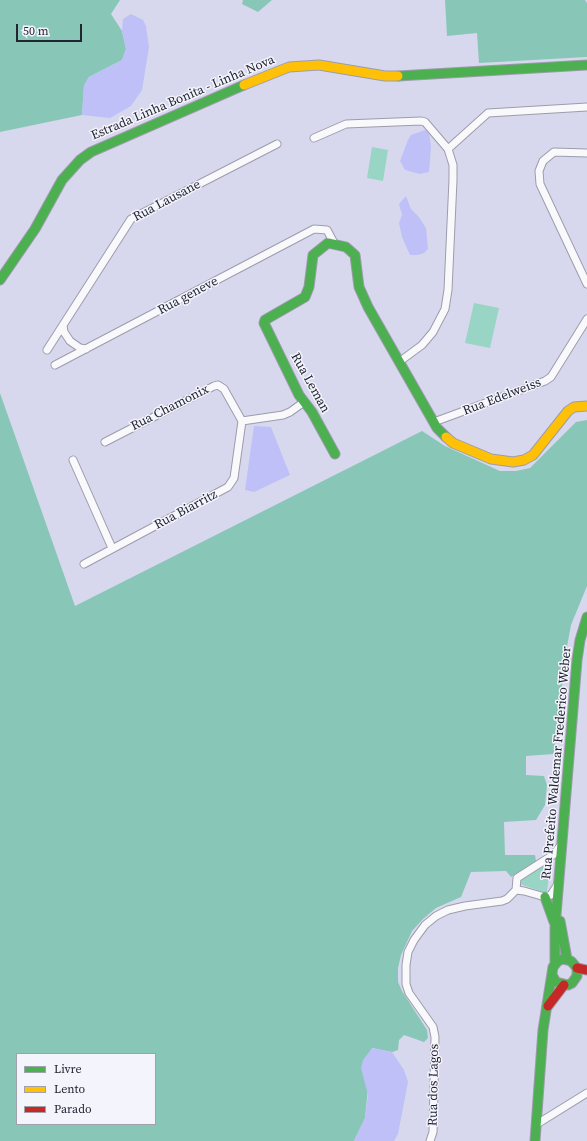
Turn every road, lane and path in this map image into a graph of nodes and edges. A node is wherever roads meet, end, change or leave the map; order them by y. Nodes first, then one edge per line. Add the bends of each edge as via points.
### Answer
1 (587, 65) edge
2 (587, 107) edge
3 (314, 138) dead end
4 (277, 144) dead end
5 (448, 149) junction
6 (587, 153) edge
7 (334, 243) junction
8 (0, 280) edge
9 (587, 284) edge
10 (587, 319) edge
11 (63, 325) junction
12 (86, 349) junction
13 (47, 350) dead end
14 (399, 362) junction
15 (55, 365) dead end
16 (304, 402) junction
17 (587, 406) edge
18 (242, 421) junction
19 (434, 422) junction
20 (105, 442) dead end
21 (335, 454) dead end
22 (73, 460) dead end
23 (112, 548) junction
24 (84, 564) dead end
25 (587, 618) edge
26 (564, 842) junction
27 (560, 883) junction
28 (516, 890) junction
29 (545, 897) junction
30 (558, 911) junction
31 (555, 927) junction
32 (567, 959) junction
33 (555, 963) junction
34 (577, 968) junction
35 (587, 970) edge
36 (552, 976) junction
37 (587, 979) edge
38 (575, 980) junction
39 (564, 985) junction
40 (548, 1006) junction
41 (587, 1093) edge
42 (537, 1124) junction
43 (430, 1141) edge
44 (535, 1141) edge

1 - 8 street, Estrada Linha Bonita - Linha Nova via 412,76 385,76 319,65 289,67 275,71 91,152 80,160 62,180 35,229
2 - 5 street via 488,113
3 - 5 street via 346,124 422,121
4 - 11 street, Rua Lausane via 131,219
5 - 14 street via 453,180 445,309 433,332 422,345
6 - 9 street via 554,152 543,161 539,172 540,184
7 - 12 street, Rua geneve via 329,233 322,228 314,229
7 - 14 street via 346,247 355,255 359,287
7 - 16 street, Rua Leman via 324,245 313,255 309,287 305,297 264,323
10 - 19 street, Rua Edelweiss via 551,377
11 - 12 street via 70,341
11 - 13 street, Rua Lausane
12 - 15 street, Rua geneve
14 - 19 street
16 - 18 street via 283,415
16 - 21 street, Rua Leman
17 - 19 street via 574,407 568,411 533,455 513,462 491,459 453,443
18 - 20 street, Rua Chamonix via 222,386 214,386
18 - 23 street, Rua Biarritz via 234,478 228,488
22 - 23 street
23 - 24 street, Rua Biarritz
25 - 26 street, Rua Prefeito Waldemar Frederico Weber via 577,660
26 - 27 street, Rua Prefeito Waldemar Frederico Weber
26 - 28 street via 553,855 518,878
27 - 29 street
27 - 30 street, Rua Prefeito Waldemar Frederico Weber
28 - 29 street
28 - 43 street, Rua dos Lagos via 502,901 465,906 436,916 425,925 408,952 406,984 409,993 433,1027 435,1037 433,1132
29 - 31 street
30 - 31 street, Rua Prefeito Waldemar Frederico Weber
30 - 32 street, Rua Prefeito Waldemar Frederico Weber
31 - 33 street, Rua Prefeito Waldemar Frederico Weber
32 - 33 street
32 - 34 street
33 - 36 street
34 - 35 street
34 - 38 street
36 - 39 street via 556,982
36 - 40 street
37 - 38 street
38 - 39 street
39 - 40 street
40 - 42 street
41 - 42 street
42 - 44 street

